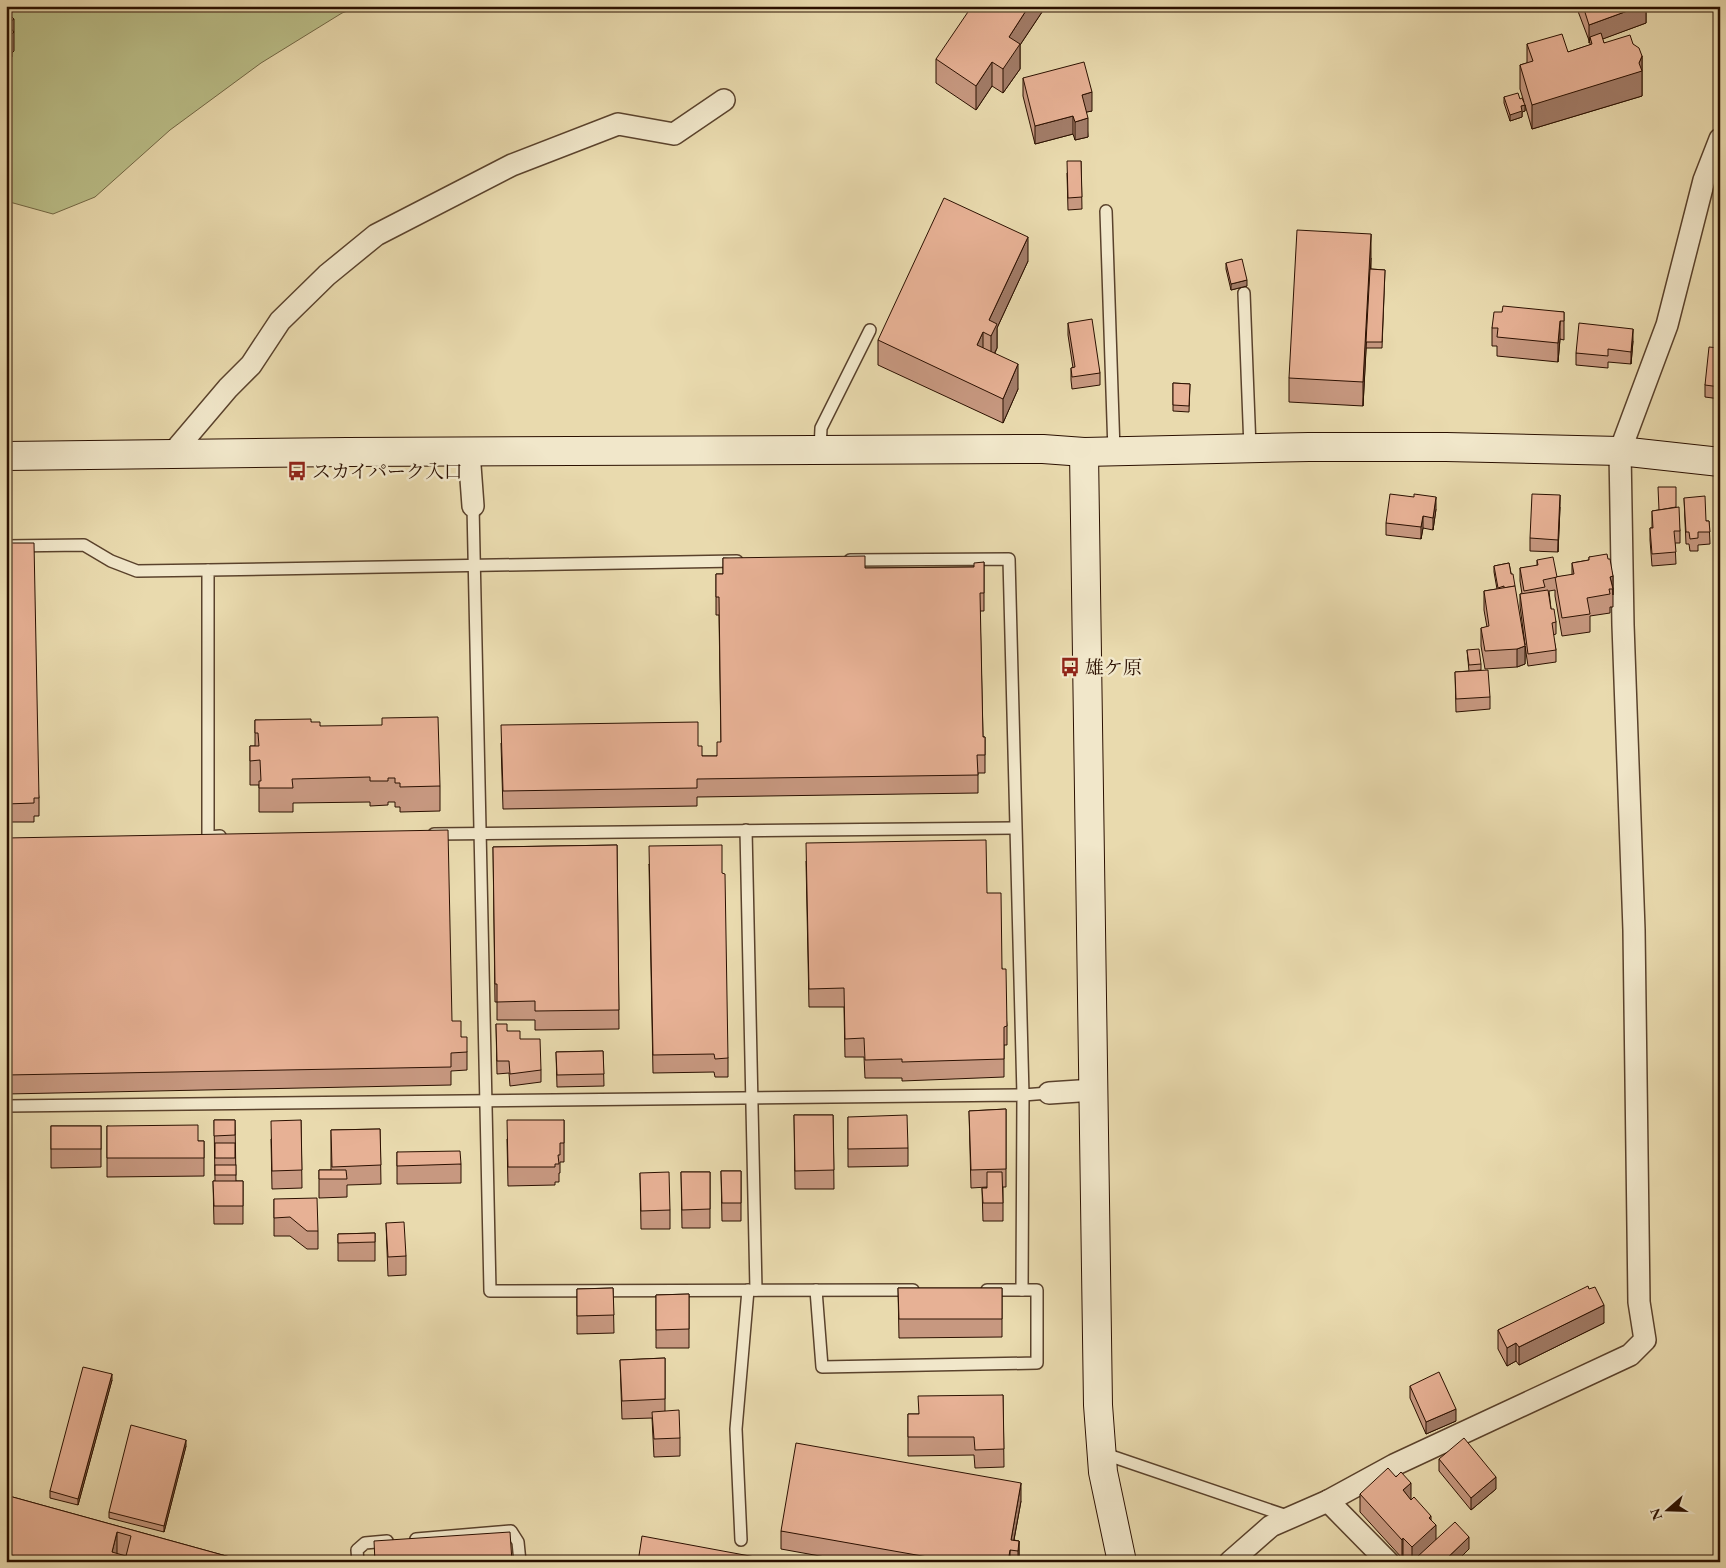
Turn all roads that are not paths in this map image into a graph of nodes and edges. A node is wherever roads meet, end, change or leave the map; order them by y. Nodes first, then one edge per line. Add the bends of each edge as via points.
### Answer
1 (724, 100) dead end
2 (1720, 139) edge
3 (1106, 211) dead end
4 (1244, 293) dead end
5 (870, 330) dead end
6 (1250, 448) junction
7 (820, 450) junction
8 (1114, 451) junction
9 (1620, 451) junction
10 (469, 452) junction
11 (1084, 452) junction
12 (172, 454) junction
13 (6, 456) edge
14 (1720, 462) edge
15 (473, 506) joint
16 (6, 546) edge
17 (744, 560) edge
18 (842, 560) edge
19 (473, 565) junction
20 (208, 570) junction
21 (1014, 828) junction
22 (746, 830) junction
23 (479, 834) junction
24 (421, 835) edge
25 (227, 836) edge
26 (1094, 1090) junction
27 (1049, 1093) joint
28 (1022, 1095) junction
29 (753, 1098) junction
30 (485, 1101) junction
31 (6, 1106) edge
32 (752, 1290) junction
33 (816, 1290) junction
34 (924, 1290) edge
35 (973, 1290) edge
36 (1022, 1290) junction
37 (1102, 1453) junction
38 (1328, 1501) junction
39 (1290, 1517) junction
40 (741, 1540) dead end
41 (358, 1562) edge
42 (520, 1562) edge
43 (1122, 1562) edge
44 (1230, 1562) edge
45 (1388, 1562) edge

1 - 12 street via 674,134 618,124 512,164 376,235 327,275 280,321 251,365
2 - 9 street via 1704,180 1667,325
3 - 8 lane
4 - 6 lane
5 - 7 lane via 821,428
6 - 8 street
6 - 9 street via 1446,447
7 - 10 street
7 - 11 street via 1044,449
8 - 11 street
9 - 14 street
9 - 38 street via 1634,930 1640,1302 1645,1340 1630,1355 1411,1457
10 - 12 street
10 - 15 street
11 - 26 street
12 - 13 street
15 - 19 lane
16 - 20 lane via 84,545 137,571
17 - 19 lane
18 - 21 lane via 1009,559
19 - 20 lane
19 - 23 lane
20 - 25 lane via 203,837
21 - 22 lane
21 - 28 lane
22 - 23 lane
22 - 29 lane
23 - 24 lane
23 - 30 lane
26 - 27 street
26 - 37 street via 1098,1405
27 - 28 lane
28 - 29 lane
28 - 36 lane
29 - 30 lane
29 - 32 lane
30 - 31 lane
30 - 32 lane via 490,1291
32 - 33 lane
32 - 40 lane via 736,1429
33 - 34 lane
33 - 36 lane via 822,1367 1038,1363 1037,1290
35 - 36 lane
37 - 39 lane
37 - 43 street
38 - 39 street
38 - 45 street
39 - 44 street via 1271,1526
41 - 42 lane via 357,1550 365,1543 511,1531 518,1542

